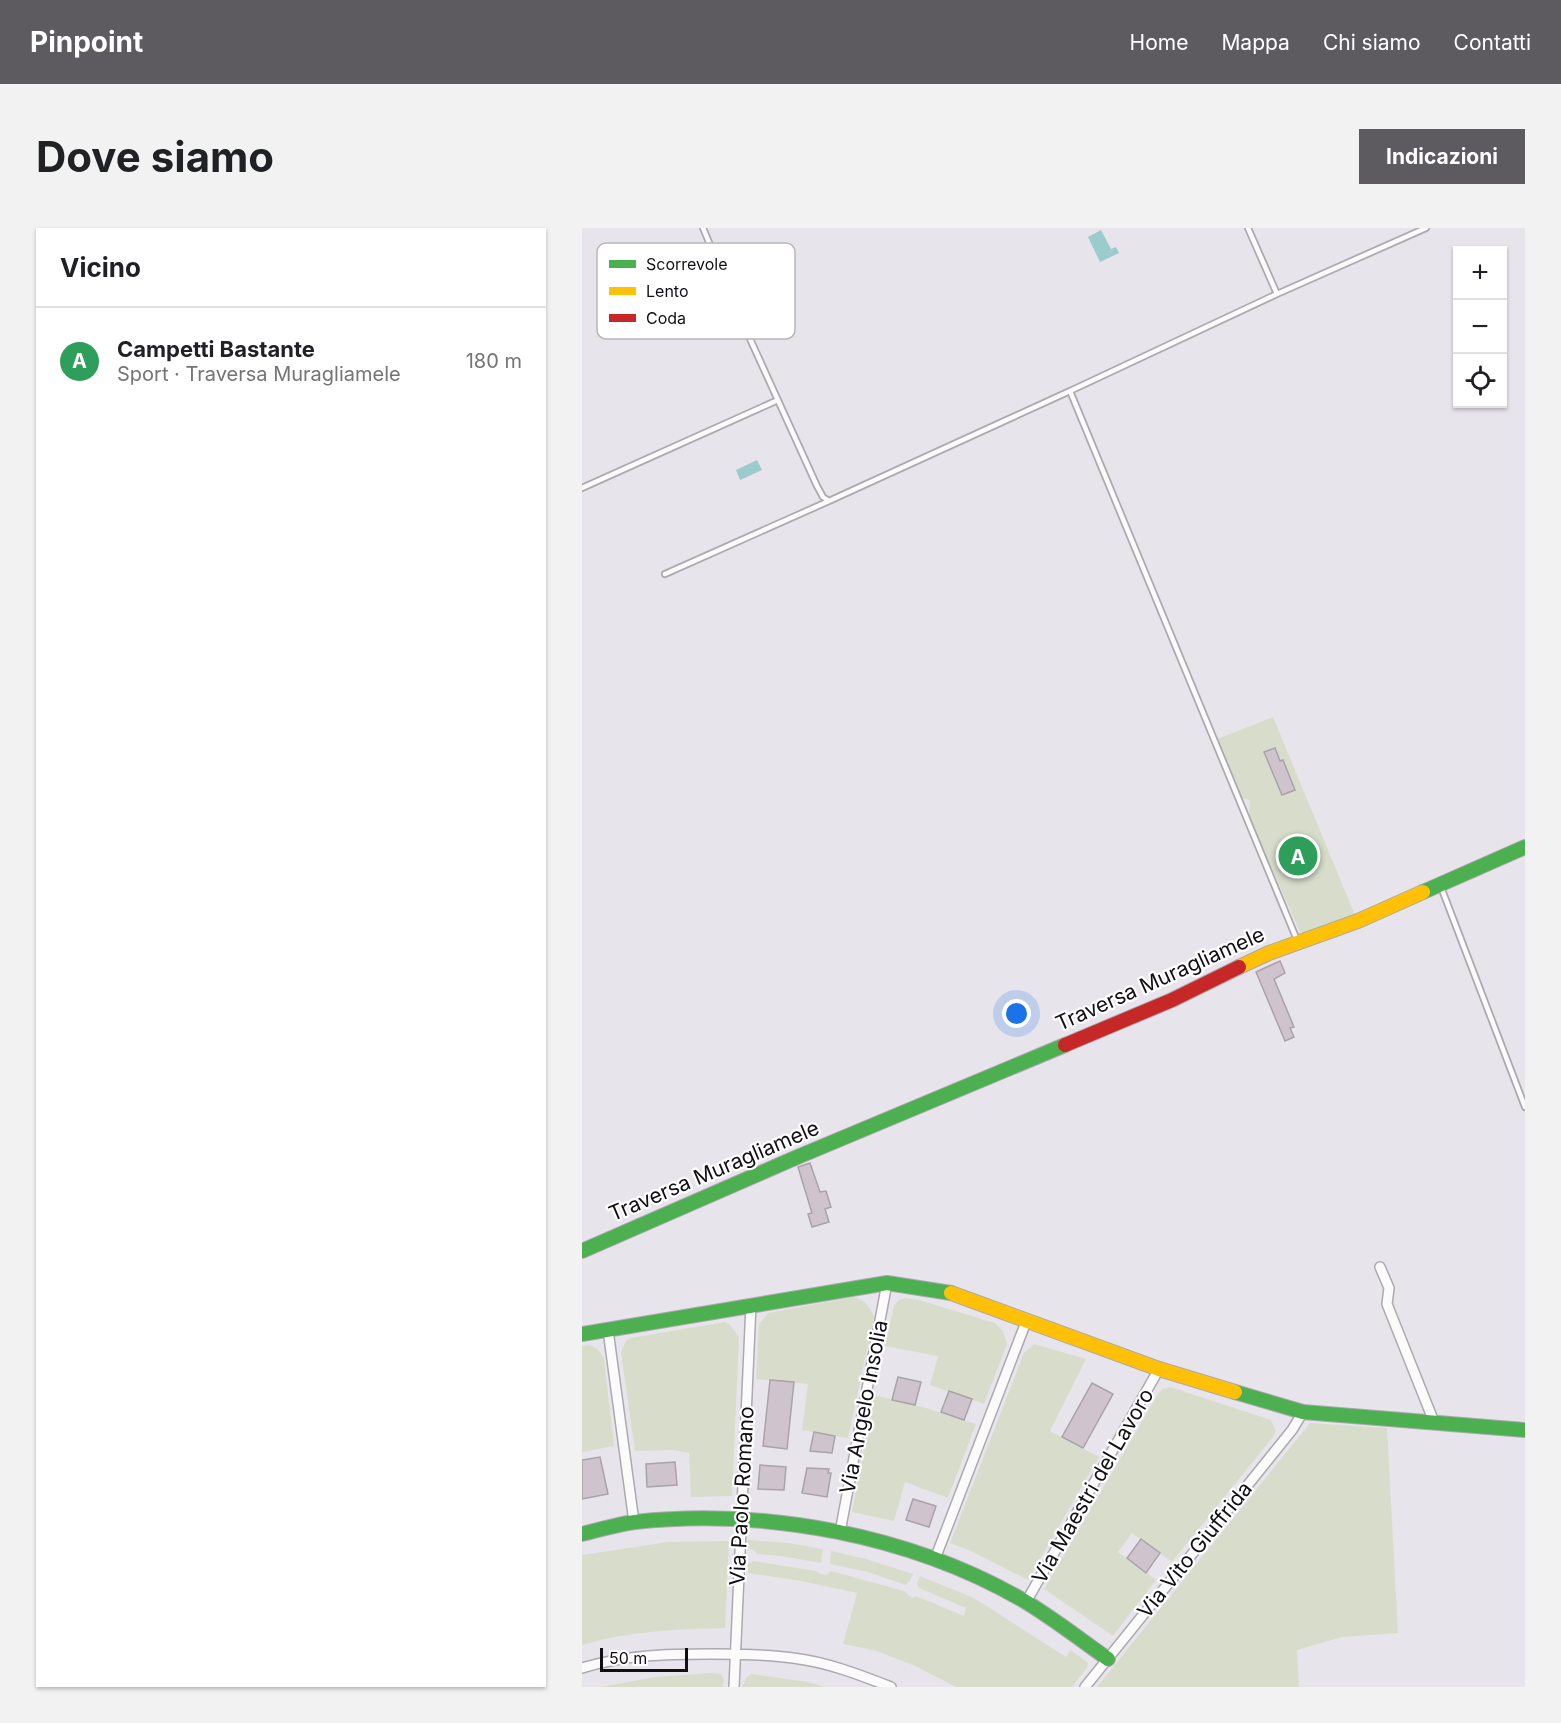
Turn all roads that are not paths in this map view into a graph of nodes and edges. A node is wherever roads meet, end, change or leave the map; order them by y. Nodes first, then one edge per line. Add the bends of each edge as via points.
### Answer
1 (703, 228) edge
2 (1248, 228) edge
3 (1426, 228) edge
4 (710, 243) edge
5 (1277, 294) junction
6 (751, 339) edge
7 (1070, 391) junction
8 (778, 400) junction
9 (582, 488) edge
10 (829, 501) junction
11 (665, 574) dead end
12 (1525, 847) edge
13 (1441, 885) junction
14 (1298, 943) junction
15 (1525, 1107) edge
16 (582, 1251) edge
17 (1380, 1267) dead end
18 (887, 1283) junction
19 (751, 1304) junction
20 (1026, 1322) junction
21 (608, 1330) junction
22 (582, 1334) edge
23 (1159, 1369) junction
24 (1303, 1412) junction
25 (1434, 1422) junction
26 (1525, 1430) edge
27 (741, 1518) junction
28 (634, 1522) junction
29 (840, 1532) junction
30 (582, 1534) edge
31 (935, 1559) junction
32 (1026, 1602) junction
33 (735, 1654) junction
34 (1108, 1659) junction
35 (582, 1668) edge
36 (734, 1687) edge
37 (891, 1687) edge
38 (1085, 1687) edge

1 - 4 lane
2 - 5 lane
3 - 5 lane
5 - 7 lane
6 - 8 lane
7 - 10 lane
7 - 14 lane
8 - 9 lane
8 - 10 lane via 817,486
10 - 11 lane
12 - 13 street, Traversa Muragliamele
13 - 14 street, Traversa Muragliamele
13 - 15 lane
14 - 16 street, Traversa Muragliamele
17 - 25 street via 1389,1288 1387,1304
18 - 19 street
18 - 20 street via 946,1291
18 - 29 street, Via Angelo Insolia
19 - 21 street
19 - 27 street, Via Paolo Romano
20 - 23 street
20 - 31 street
21 - 22 street
21 - 28 street
23 - 24 street
23 - 32 street, Via Maestri del Lavoro
24 - 25 street
24 - 34 street, Via Vito Giuffrida
25 - 26 street
27 - 28 street
27 - 29 street
27 - 33 street, Via Paolo Romano
28 - 30 street
29 - 31 street
31 - 32 street
32 - 34 street
33 - 35 street via 666,1654 605,1660
33 - 36 street, Via Paolo Romano
33 - 37 street via 794,1658 855,1673
34 - 38 street, Via Vito Giuffrida

